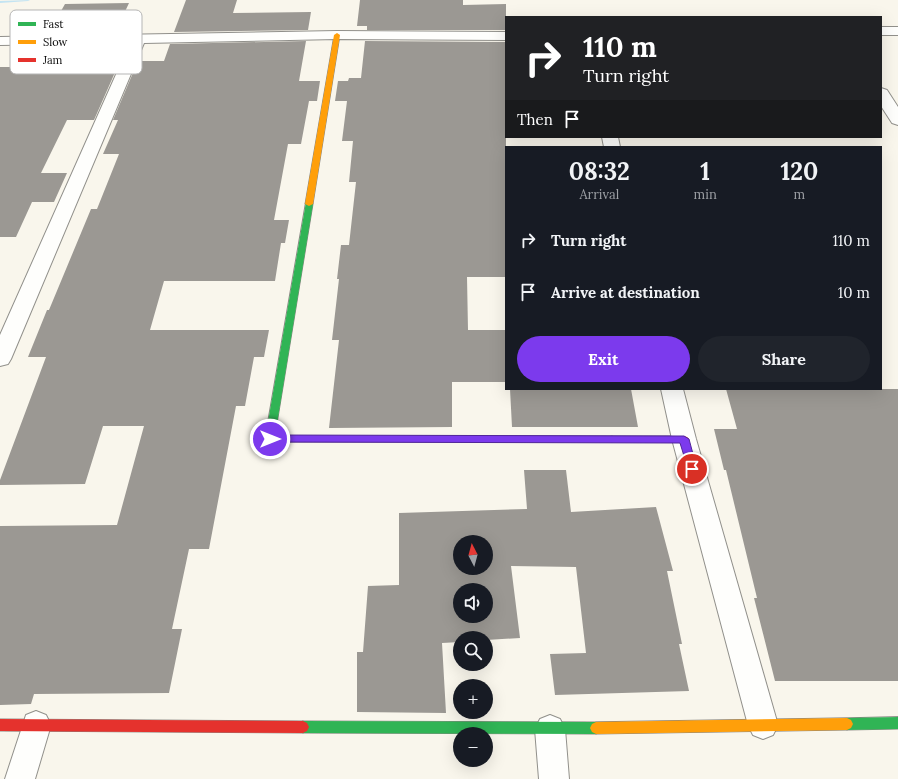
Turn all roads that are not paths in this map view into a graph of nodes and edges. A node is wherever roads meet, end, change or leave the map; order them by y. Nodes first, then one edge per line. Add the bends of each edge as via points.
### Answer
1 (882, 31) edge
2 (898, 31) edge
3 (337, 35) junction
4 (505, 36) edge
5 (142, 38) edge
6 (0, 41) edge
7 (10, 41) edge
8 (123, 74) edge
9 (882, 95) edge
10 (898, 120) edge
11 (0, 359) edge
12 (672, 390) edge
13 (684, 439) junction
14 (898, 723) edge
15 (0, 725) edge
16 (36, 725) junction
17 (763, 725) junction
18 (550, 729) junction
19 (20, 779) edge
20 (554, 779) edge

1 - 2 street
3 - 4 street
3 - 5 street
3 - 13 street via 270,439
6 - 7 street
8 - 11 street
9 - 10 street
12 - 13 street
13 - 17 street
14 - 17 street
15 - 16 street
16 - 18 street
16 - 19 street
17 - 18 street
18 - 20 street

